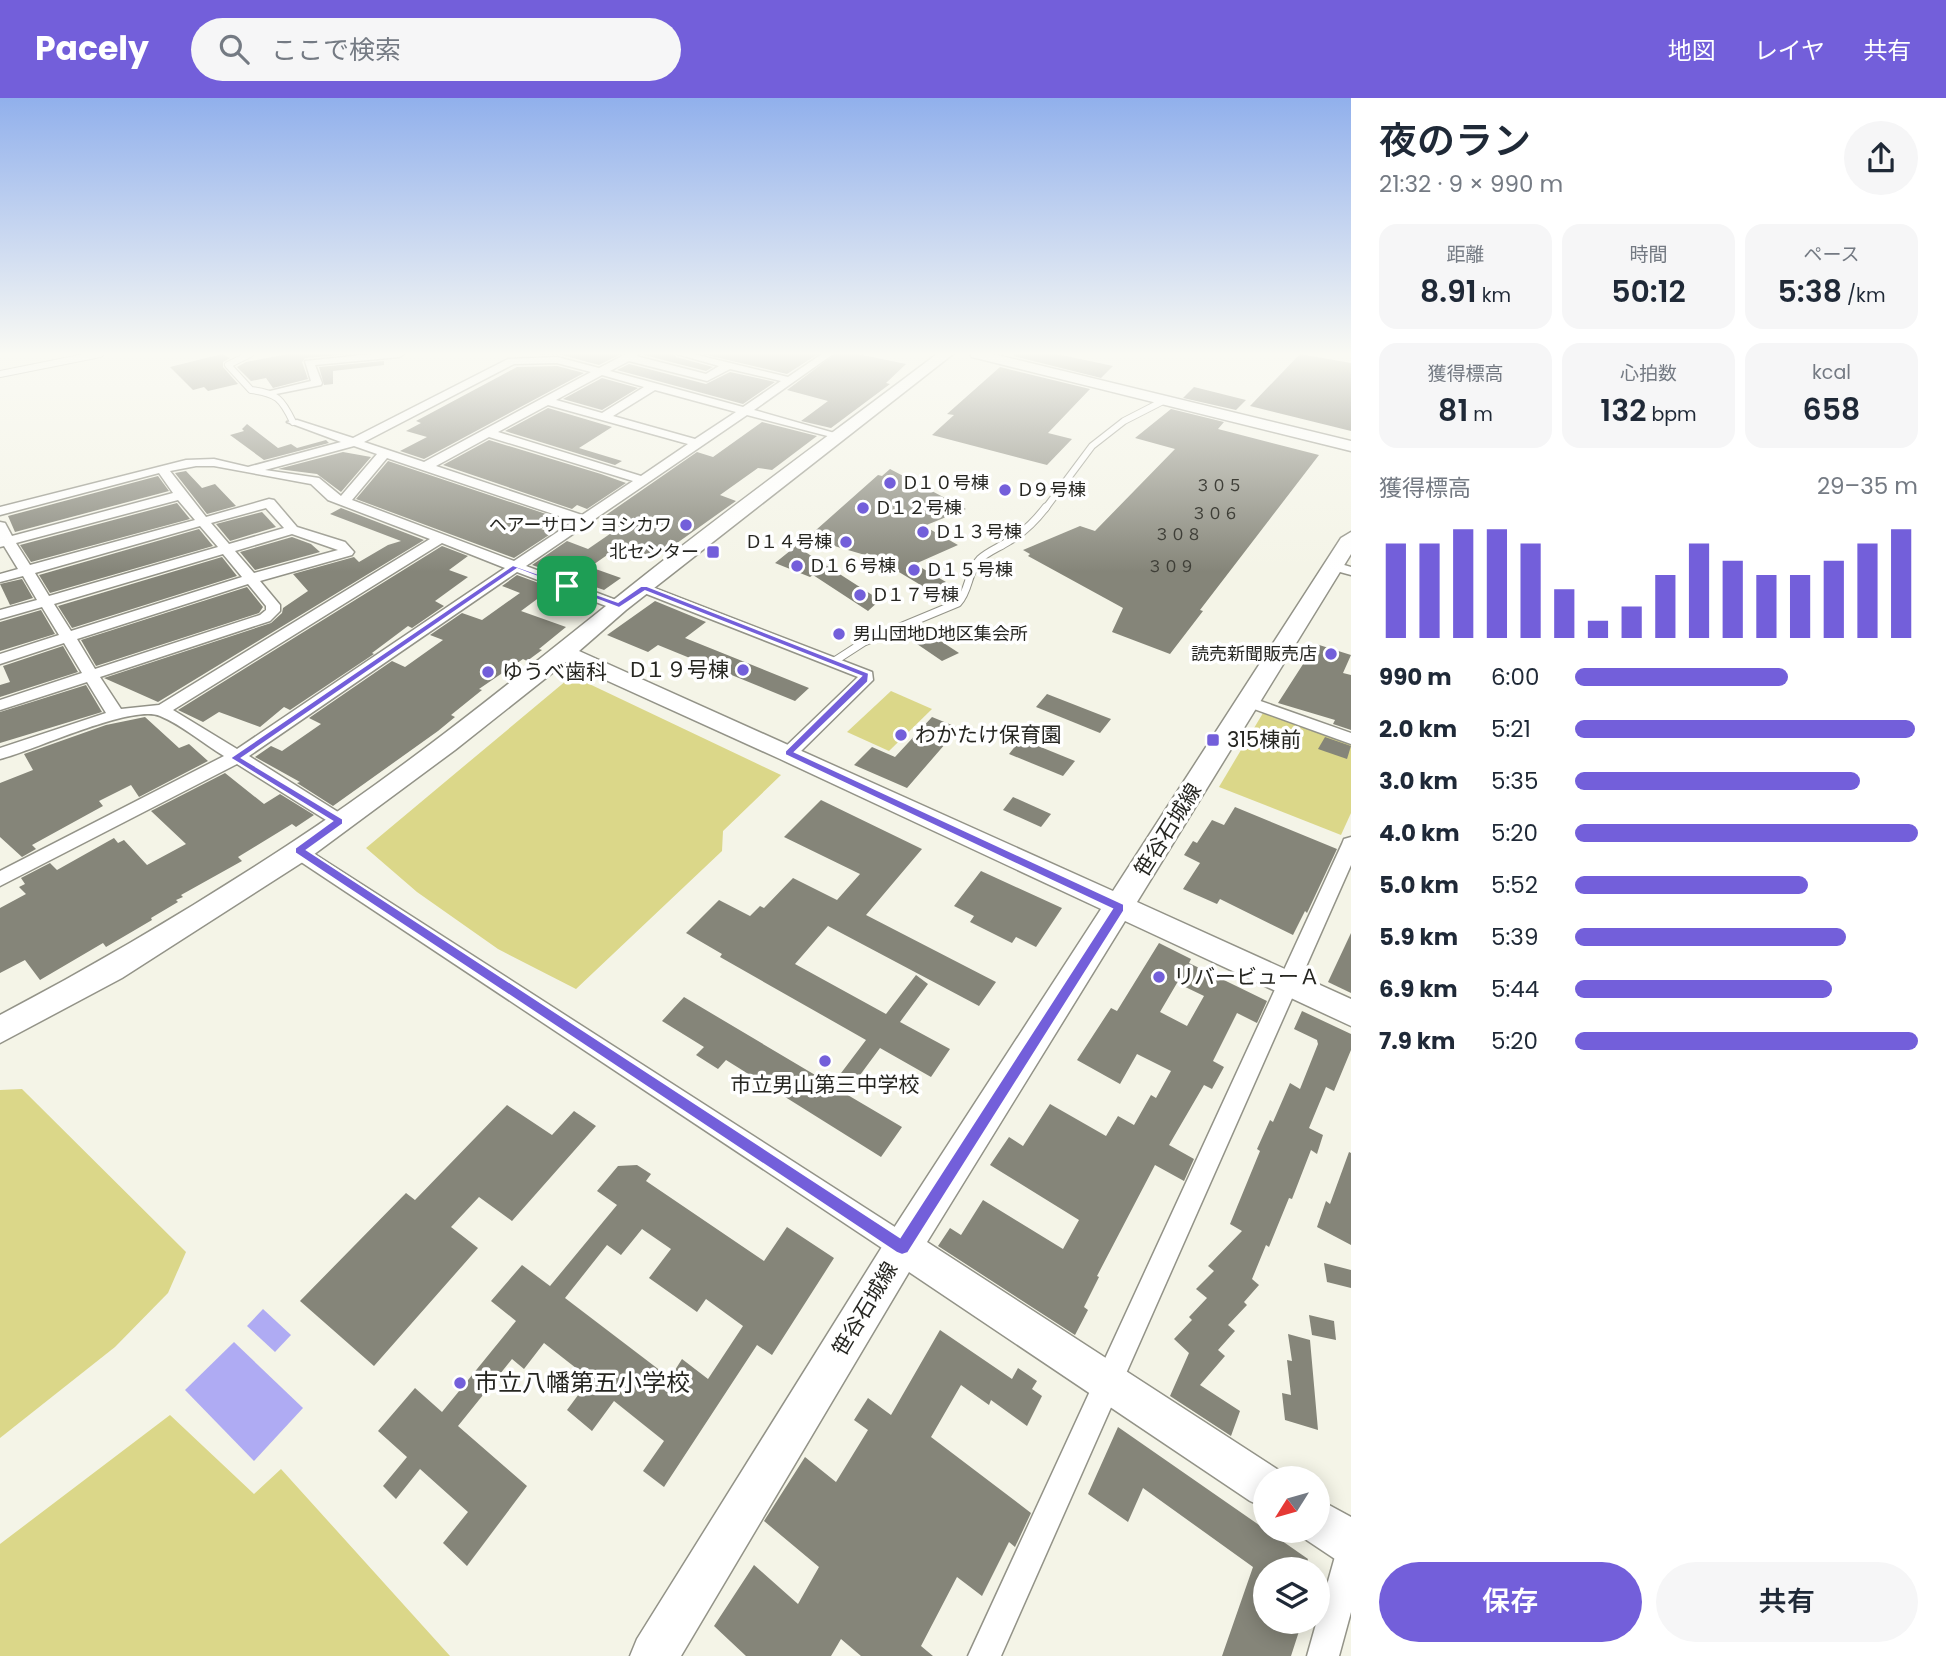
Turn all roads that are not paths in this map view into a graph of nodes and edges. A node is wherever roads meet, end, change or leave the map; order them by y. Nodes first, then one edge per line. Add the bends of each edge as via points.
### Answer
1 (306, 427) edge
2 (385, 427) edge
3 (500, 427) edge
4 (638, 427) edge
5 (720, 427) edge
6 (805, 427) edge
7 (851, 427) edge
8 (1117, 427) edge
9 (1273, 427) edge
10 (489, 433) junction
11 (839, 436) junction
12 (353, 443) junction
13 (696, 443) junction
14 (1351, 446) edge
15 (385, 453) junction
16 (425, 467) junction
17 (162, 469) junction
18 (248, 471) junction
19 (643, 480) junction
20 (181, 495) junction
21 (344, 501) junction
22 (0, 511) edge
23 (583, 520) junction
24 (202, 521) junction
25 (0, 526) edge
26 (292, 530) junction
27 (441, 538) junction
28 (1351, 538) edge
29 (4, 542) edge
30 (225, 549) junction
31 (516, 566) junction
32 (1342, 568) edge
33 (26, 570) junction
34 (0, 578) edge
35 (250, 579) junction
36 (644, 588) junction
37 (45, 602) junction
38 (619, 606) junction
39 (0, 615) edge
40 (67, 638) junction
41 (564, 653) junction
42 (0, 659) edge
43 (833, 662) junction
44 (91, 676) junction
45 (1249, 702) junction
46 (0, 705) edge
47 (162, 710) junction
48 (117, 715) junction
49 (1351, 738) edge
50 (789, 753) junction
51 (0, 754) edge
52 (235, 758) junction
53 (340, 821) junction
54 (1351, 844) edge
55 (299, 850) junction
56 (0, 879) edge
57 (1120, 908) junction
58 (1287, 984) junction
59 (1351, 1013) edge
60 (0, 1030) edge
61 (902, 1247) junction
62 (1108, 1382) junction
63 (1253, 1478) edge
64 (1330, 1529) edge
65 (1351, 1543) edge
66 (1351, 1553) edge
67 (654, 1656) edge
68 (984, 1656) edge
69 (1323, 1656) edge

1 - 12 street
2 - 12 street
3 - 10 street
4 - 13 street
5 - 13 street
6 - 11 street
7 - 11 street
8 - 43 lane via 1092,446 1038,518 980,559 968,578 967,593 958,603 864,642
9 - 14 street
10 - 16 street
10 - 19 street
11 - 36 street
12 - 15 street
12 - 18 street
13 - 19 street
15 - 16 street
15 - 21 street
16 - 23 street
17 - 18 street via 215,461
17 - 20 street
17 - 22 street
18 - 21 street via 315,481 332,497
19 - 23 street
20 - 24 street
20 - 29 street
21 - 27 street
23 - 31 street
24 - 26 street via 269,503
24 - 30 street
24 - 33 street
25 - 29 street
26 - 30 street
26 - 35 street via 340,545 347,552
27 - 31 street
27 - 47 street
28 - 32 street, 笹谷石城線
29 - 33 street
30 - 35 street
30 - 37 street
31 - 38 street
31 - 52 street
32 - 45 street, 笹谷石城線
33 - 34 street
33 - 37 street
35 - 40 street
35 - 44 street via 273,605 265,618
36 - 38 street
36 - 43 street
37 - 39 street
37 - 40 street
38 - 41 street
40 - 42 street
40 - 44 street
41 - 50 street
41 - 53 street
43 - 50 street via 866,675 865,680
44 - 46 street
44 - 48 street
45 - 49 street
45 - 57 street, 笹谷石城線
47 - 48 street via 146,708
47 - 52 street
48 - 51 street
50 - 57 street
52 - 53 street
52 - 56 street
53 - 55 street
54 - 58 street
55 - 60 street via 111,970
55 - 61 street
57 - 58 street
57 - 61 street, 笹谷石城線
58 - 59 street
58 - 62 street
61 - 62 street
61 - 67 street, 笹谷石城線
62 - 63 street
62 - 68 street
64 - 65 street
66 - 69 street

